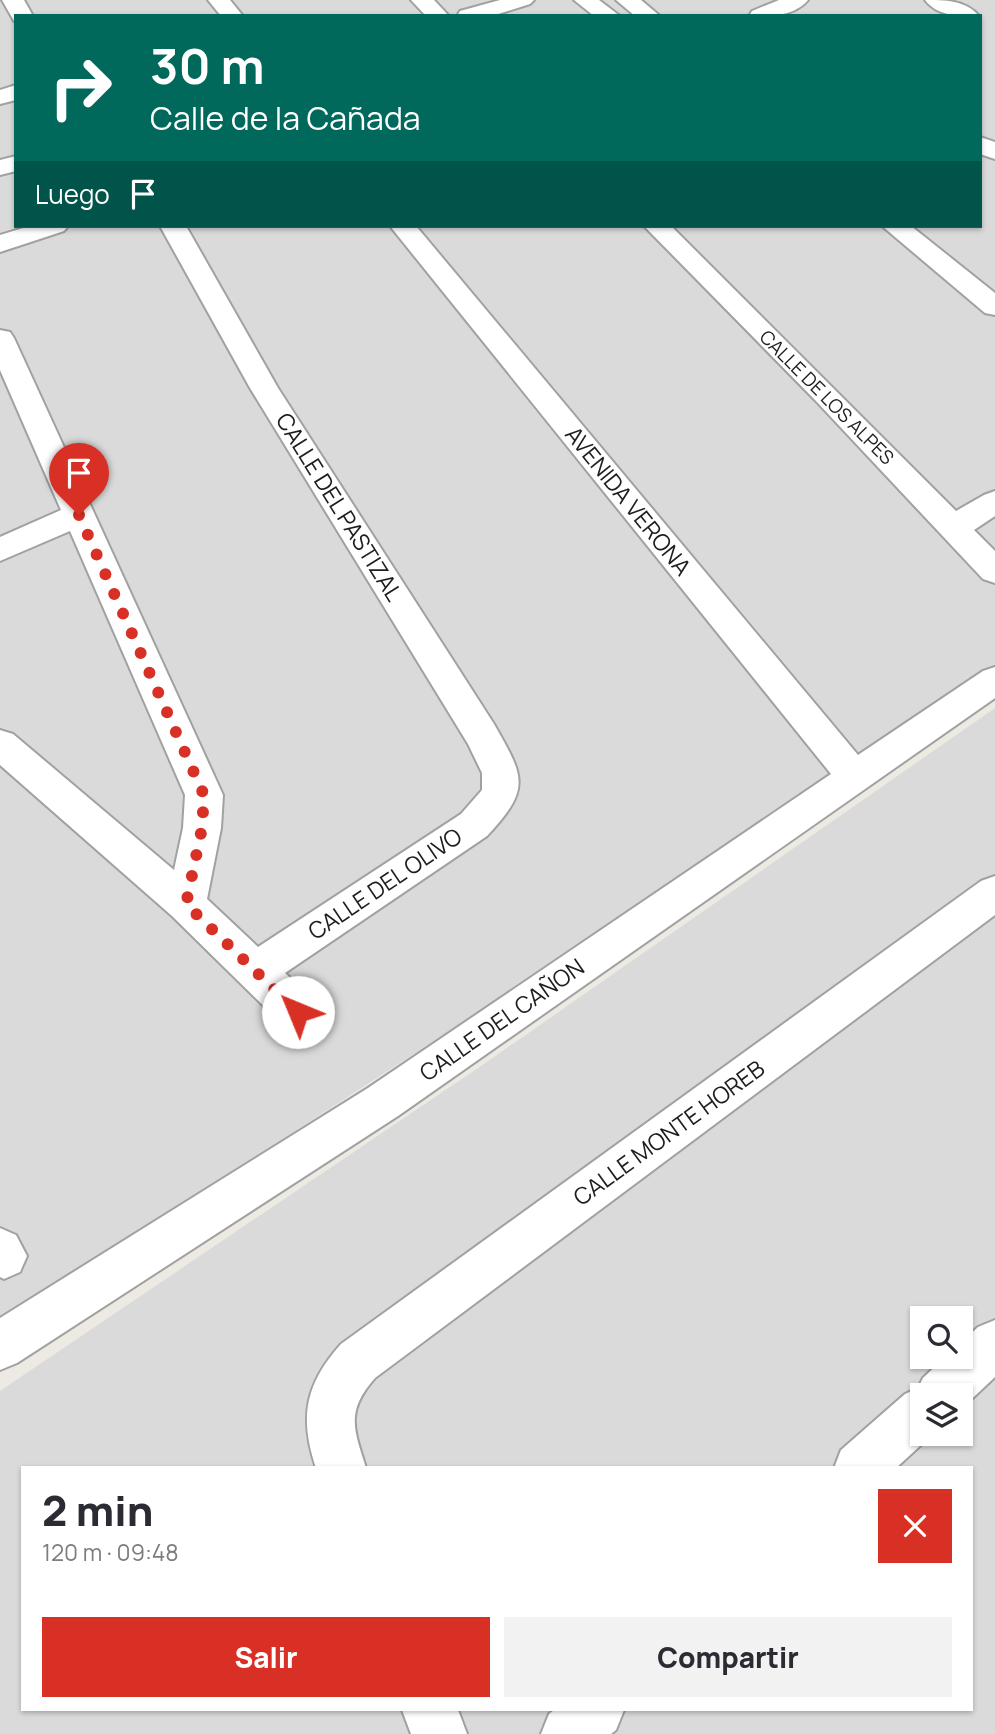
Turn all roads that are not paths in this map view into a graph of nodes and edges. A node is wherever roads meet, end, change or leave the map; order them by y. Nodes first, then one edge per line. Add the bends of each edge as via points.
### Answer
1 (219, 0) edge
2 (422, 0) edge
3 (523, 0) edge
4 (585, 0) edge
5 (627, 0) edge
6 (797, 0) edge
7 (936, 0) edge
8 (477, 9) edge
9 (230, 14) edge
10 (437, 14) edge
11 (606, 14) edge
12 (646, 14) edge
13 (765, 14) edge
14 (965, 14) edge
15 (49, 228) edge
16 (174, 228) edge
17 (405, 228) edge
18 (659, 228) edge
19 (897, 228) edge
20 (0, 244) edge
21 (995, 307) edge
22 (0, 338) edge
23 (8, 379) edge
24 (995, 502) edge
25 (79, 515) junction
26 (955, 527) junction
27 (0, 550) edge
28 (995, 571) edge
29 (995, 680) edge
30 (0, 744) edge
31 (855, 775) junction
32 (504, 787) joint
33 (995, 893) edge
34 (186, 904) junction
35 (256, 970) junction
36 (298, 1012) dead end
37 (995, 1344) edge
38 (0, 1346) edge
39 (953, 1383) edge
40 (910, 1422) edge
41 (340, 1466) edge
42 (861, 1466) edge
43 (430, 1711) edge
44 (595, 1711) edge
45 (439, 1734) edge
46 (569, 1734) edge

1 - 9 street
2 - 10 street
3 - 8 street
4 - 11 street
5 - 12 street
6 - 13 street
7 - 14 street
15 - 20 street
16 - 32 street, CALLE DEL PASTIZAL via 264,387 481,734 501,770
17 - 31 street, AVENIDA VERONA
18 - 26 street, CALLE DE LOS ALPES
19 - 21 street
22 - 23 street
23 - 25 street
24 - 26 street
25 - 27 street
25 - 34 street via 204,795
26 - 28 street, CALLE DE LOS ALPES
29 - 31 street, CALLE DEL CAÑON
30 - 34 street
31 - 38 street, CALLE DEL CAÑON via 383,1102
32 - 35 street, CALLE DEL OLIVO via 474,825
33 - 41 street, CALLE MONTE HOREB via 358,1361 344,1374 332,1399 330,1438
34 - 35 street
35 - 36 street
37 - 39 street
40 - 42 street
43 - 45 street
44 - 46 street

